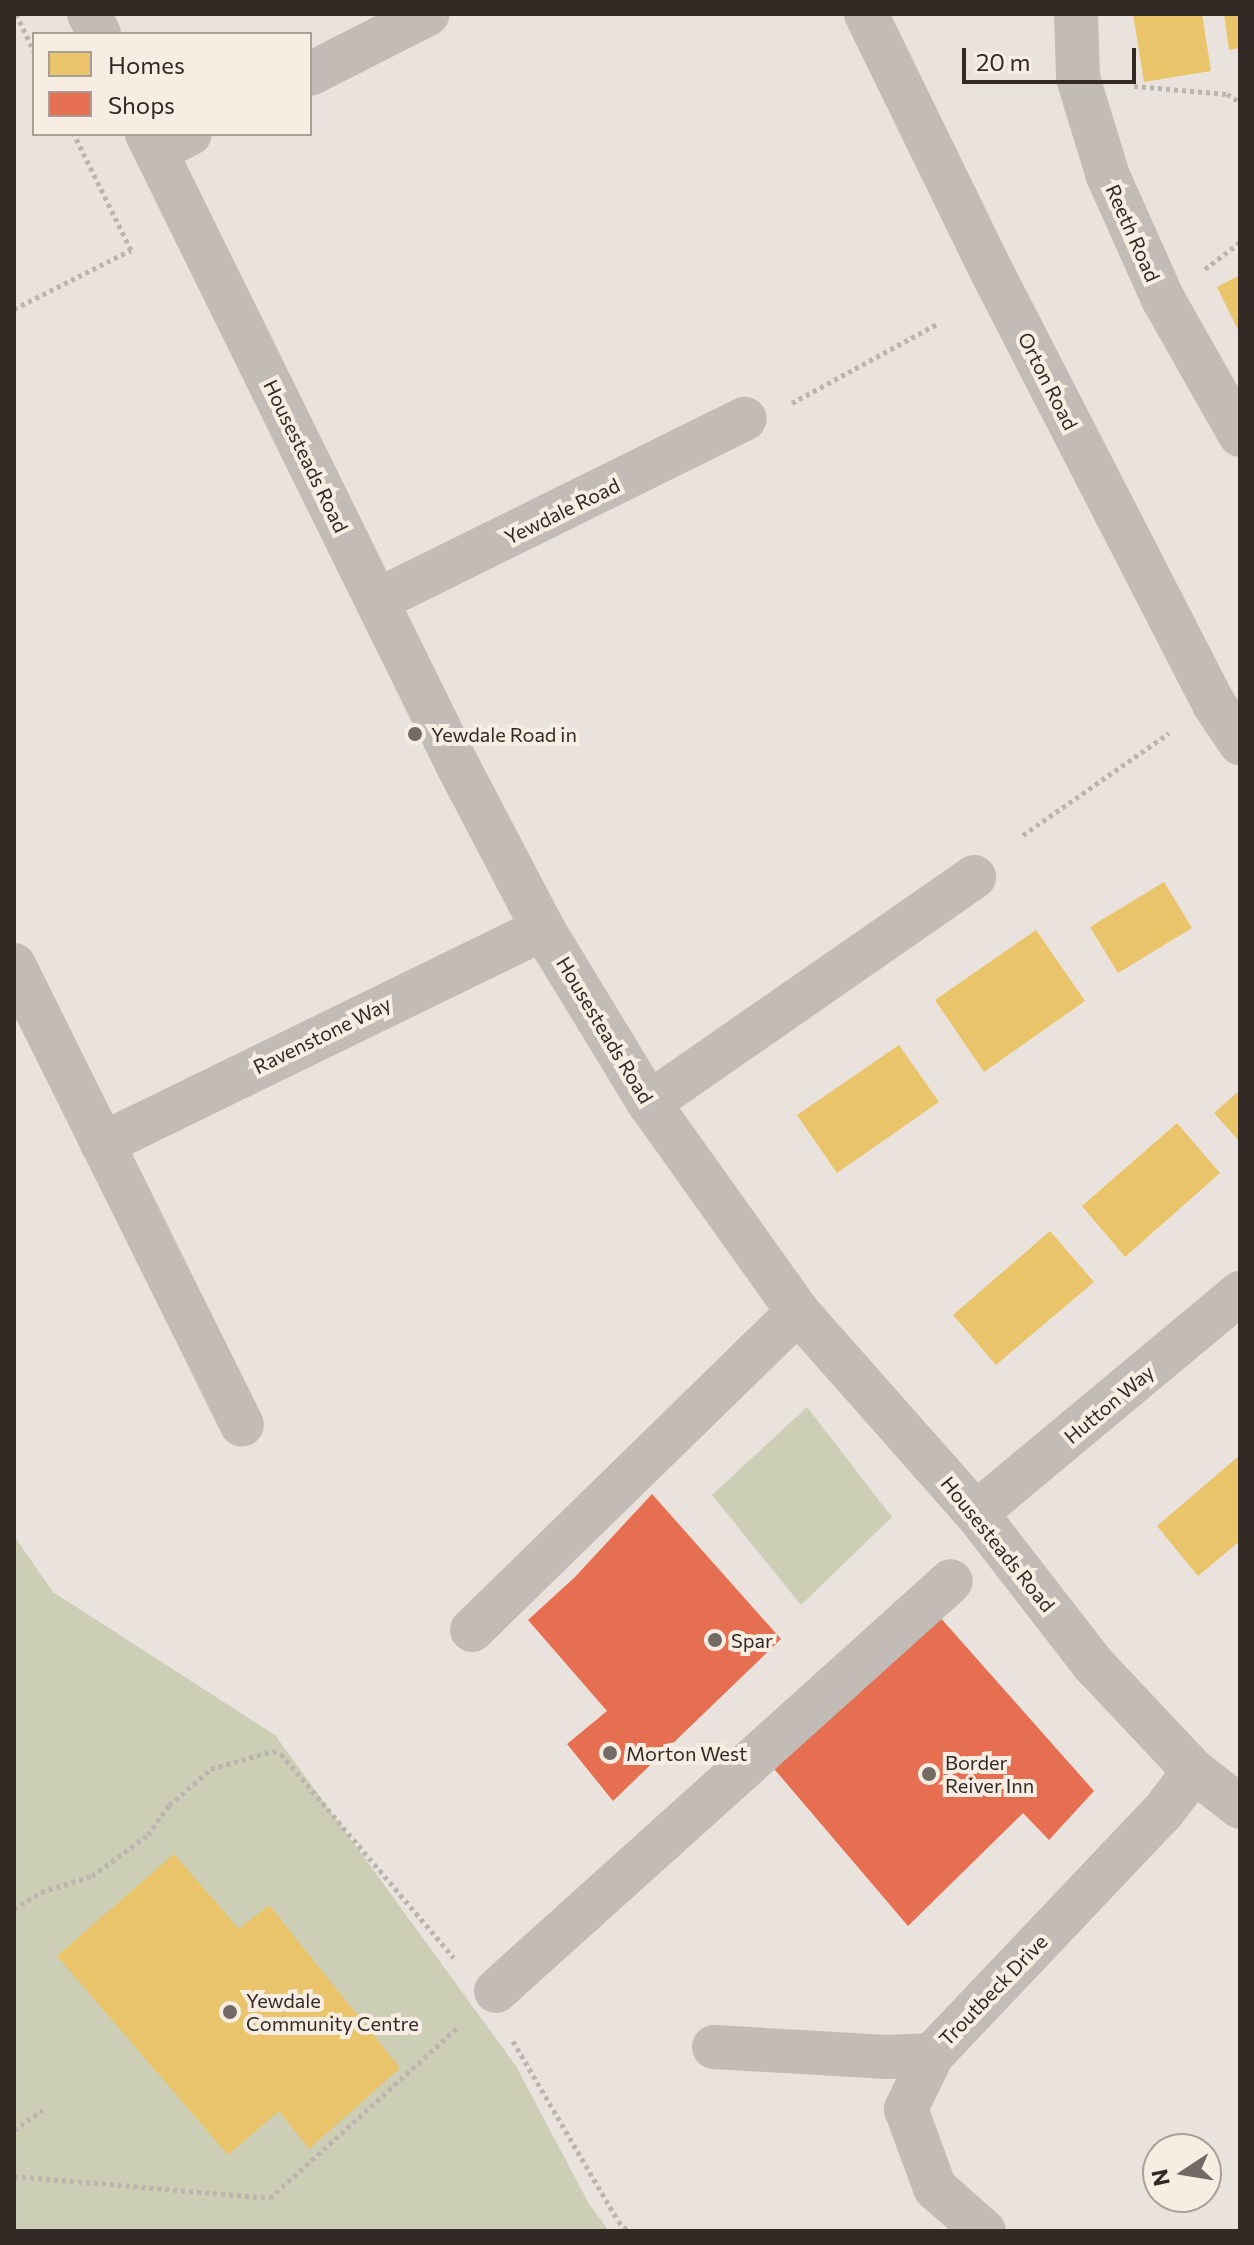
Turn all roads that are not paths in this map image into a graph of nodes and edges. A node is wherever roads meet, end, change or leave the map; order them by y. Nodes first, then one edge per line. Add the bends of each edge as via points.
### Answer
1 (89, 14) edge
2 (428, 14) edge
3 (866, 14) edge
4 (1076, 14) edge
5 (98, 32) edge
6 (312, 73) edge
7 (165, 140) edge
8 (745, 419) dead end
9 (1240, 435) edge
10 (378, 600) junction
11 (1240, 743) edge
12 (974, 877) dead end
13 (543, 929) junction
14 (14, 965) edge
15 (649, 1103) junction
16 (102, 1144) junction
17 (1240, 1293) edge
18 (798, 1312) junction
19 (242, 1425) dead end
20 (976, 1513) junction
21 (951, 1581) dead end
22 (472, 1630) dead end
23 (1194, 1771) junction
24 (1240, 1807) edge
25 (492, 1995) road end
26 (714, 2047) dead end
27 (932, 2055) junction
28 (984, 2231) edge

1 - 5 street
2 - 6 street
3 - 11 street, Orton Road via 1002,293 1214,704
4 - 9 street, Reeth Road via 1078,78 1108,176 1163,299
7 - 10 street, Housesteads Road
8 - 10 street, Yewdale Road
10 - 13 street, Housesteads Road
12 - 15 street
13 - 15 street, Housesteads Road
13 - 16 street, Ravenstone Way
14 - 16 street
15 - 18 street, Housesteads Road
16 - 19 street
17 - 20 street, Hutton Way
18 - 20 street, Housesteads Road
18 - 22 street
20 - 23 street, Housesteads Road via 1093,1664
21 - 25 street
23 - 24 street, Housesteads Road
23 - 27 street, Troutbeck Drive via 1162,1813
26 - 27 street
27 - 28 street, Troutbeck Drive via 906,2109 935,2188

